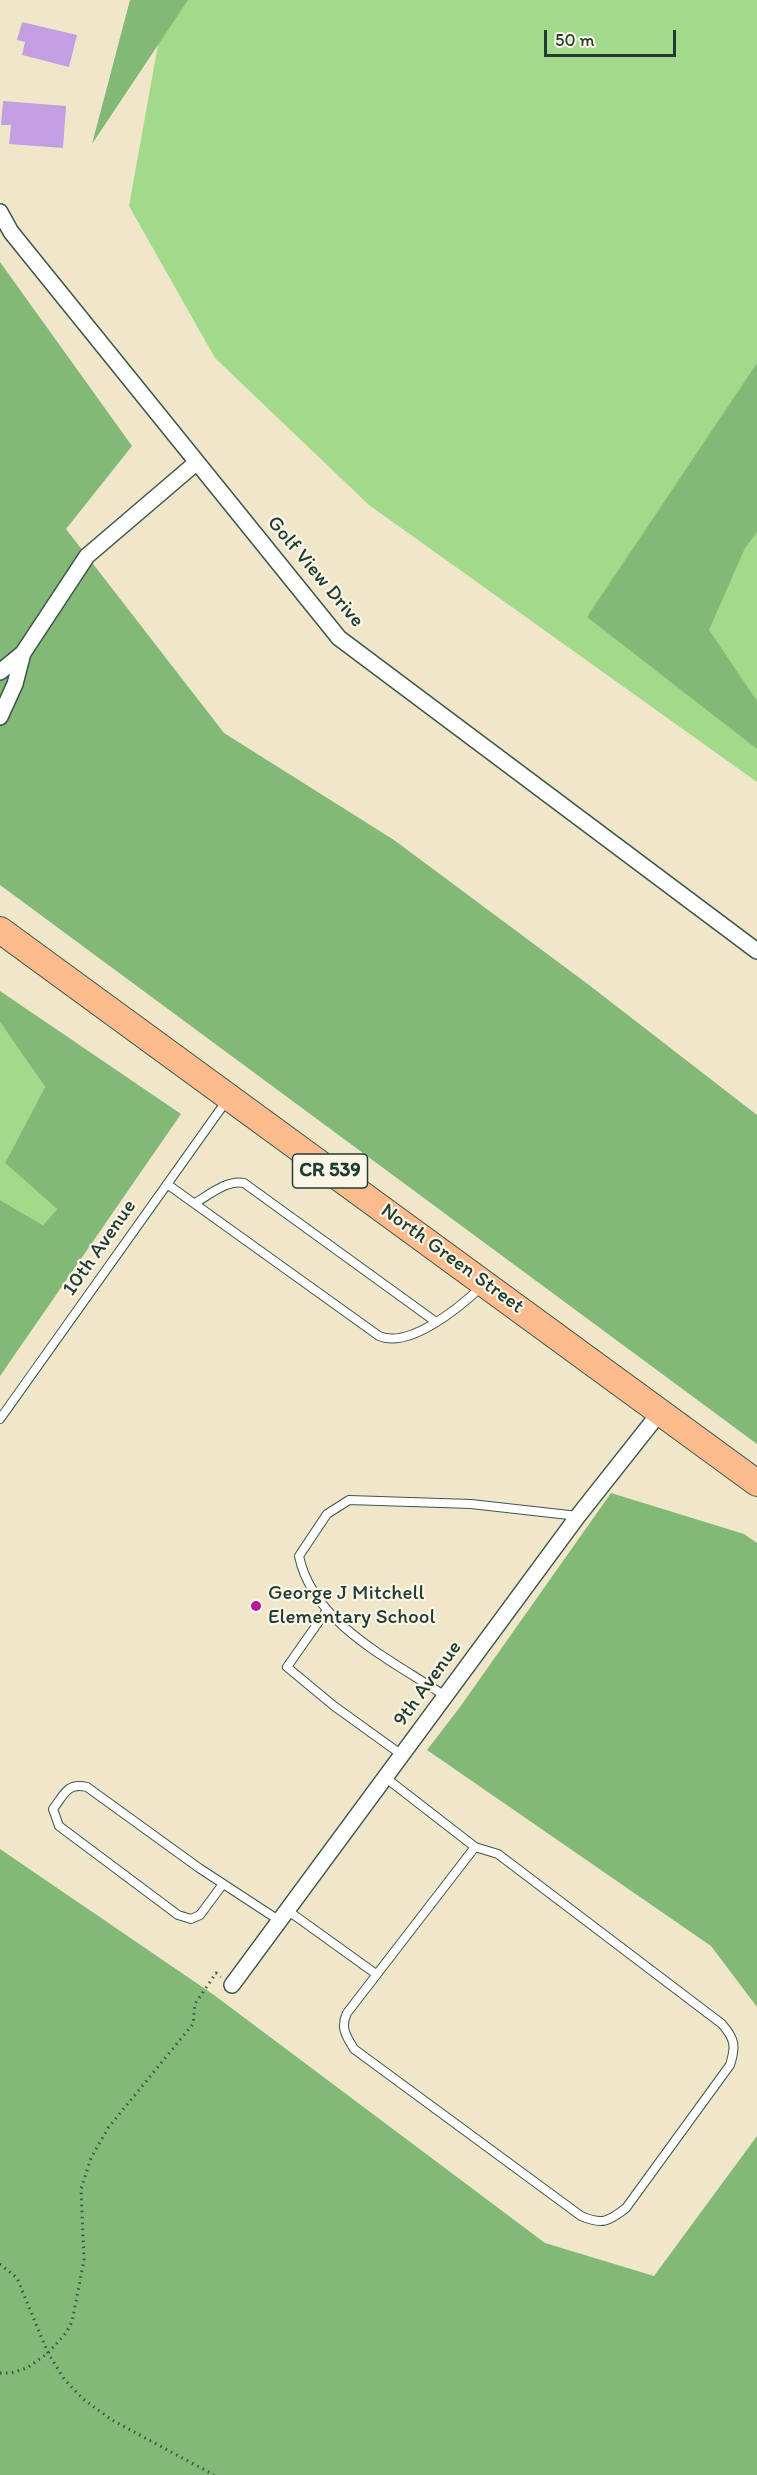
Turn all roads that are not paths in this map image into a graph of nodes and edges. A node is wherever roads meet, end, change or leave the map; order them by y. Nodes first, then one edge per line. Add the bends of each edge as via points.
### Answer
1 (0, 212) edge
2 (197, 462) junction
3 (23, 653) junction
4 (0, 672) edge
5 (0, 717) edge
6 (0, 930) edge
7 (757, 951) edge
8 (229, 1097) junction
9 (167, 1184) junction
10 (195, 1203) junction
11 (485, 1283) junction
12 (436, 1322) junction
13 (661, 1411) junction
14 (0, 1419) edge
15 (757, 1483) edge
16 (578, 1516) junction
17 (327, 1610) junction
18 (445, 1696) junction
19 (402, 1755) junction
20 (386, 1778) junction
21 (475, 1847) junction
22 (223, 1884) junction
23 (284, 1915) junction
24 (376, 1974) junction
25 (232, 1985) road end

1 - 2 street, Golf View Drive
2 - 3 street via 87,556
2 - 7 street, Golf View Drive via 339,638
3 - 4 street
3 - 5 street
6 - 8 main road, North Green Street / CR 539
8 - 9 lane, 10th Avenue
8 - 11 main road, North Green Street / CR 539
9 - 10 lane
9 - 14 lane, 10th Avenue
10 - 12 lane via 387,1339 399,1339
10 - 12 lane via 236,1181 244,1183
11 - 12 lane
11 - 13 main road, North Green Street / CR 539
13 - 15 main road, North Green Street / CR 539
13 - 16 street, 9th Avenue
16 - 17 lane via 471,1504 349,1500 327,1514 299,1556 303,1576
16 - 18 street, 9th Avenue
17 - 18 lane via 344,1628
17 - 19 lane via 287,1667
18 - 19 street, 9th Avenue
19 - 20 street, 9th Avenue
20 - 21 lane
20 - 23 street, 9th Avenue
21 - 24 lane
21 - 24 lane via 498,1854 722,2024 732,2036 735,2051 730,2065 626,2208 604,2222 580,2216 354,2049 344,2034 342,2022
22 - 22 lane via 87,1787 68,1788 53,1809 59,1826 178,1916 191,1919 200,1915
22 - 23 lane
23 - 24 lane
23 - 25 street, 9th Avenue

